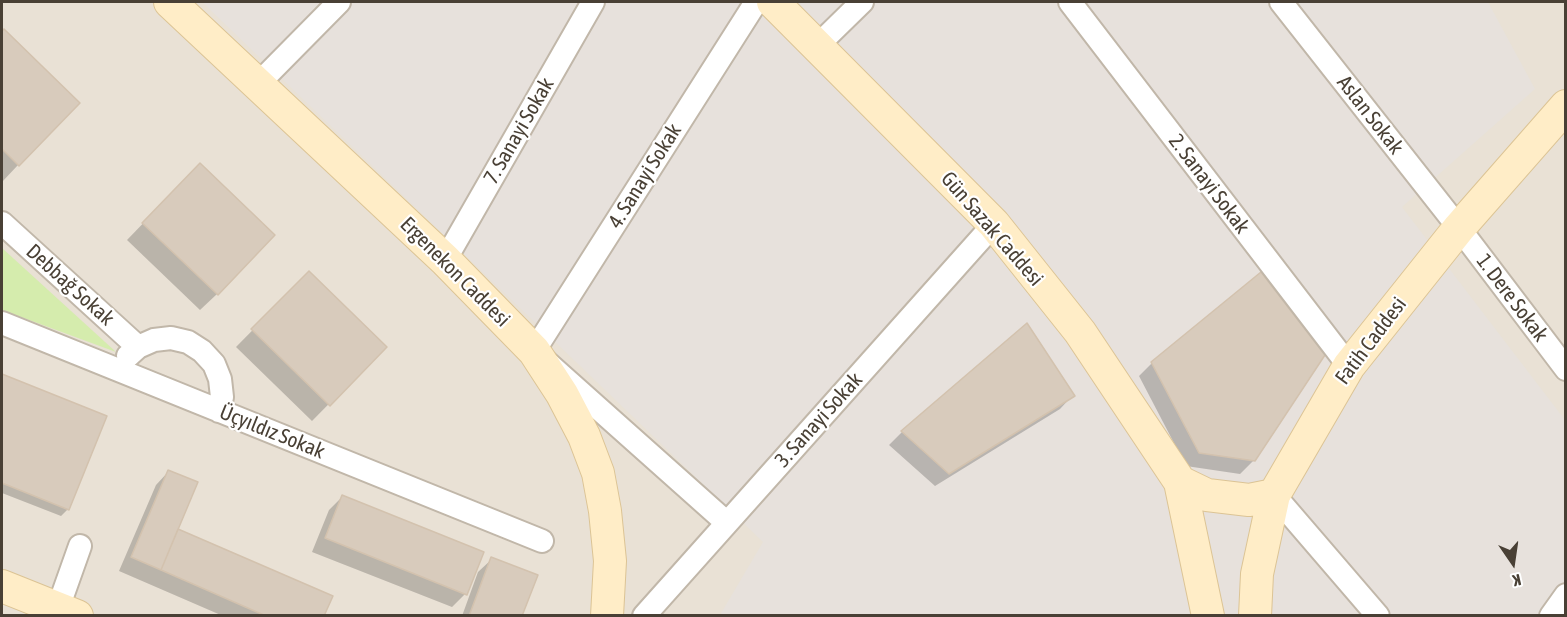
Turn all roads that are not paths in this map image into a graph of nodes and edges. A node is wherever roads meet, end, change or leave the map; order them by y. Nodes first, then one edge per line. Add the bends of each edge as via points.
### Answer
1 (170, 2) edge
2 (339, 2) edge
3 (593, 2) edge
4 (756, 2) edge
5 (773, 2) edge
6 (862, 2) edge
7 (1070, 2) edge
8 (1281, 2) edge
9 (818, 45) junction
10 (258, 84) junction
11 (1566, 106) edge
12 (2, 223) edge
13 (994, 224) junction
14 (1459, 228) junction
15 (445, 260) junction
16 (2, 323) edge
17 (138, 347) junction
18 (534, 351) junction
19 (1349, 366) junction
20 (1566, 369) edge
21 (118, 370) junction
22 (219, 411) junction
23 (1180, 482) junction
24 (1274, 495) junction
25 (727, 523) junction
26 (542, 541) dead end
27 (80, 546) dead end
28 (2, 586) edge
29 (1566, 595) edge
30 (67, 612) edge
31 (607, 615) edge
32 (644, 615) edge
33 (1208, 615) edge
34 (1255, 615) edge
35 (1378, 615) edge
36 (1551, 615) edge

1 - 10 street, Ergenekon Caddesi
2 - 10 street
3 - 15 street, 7. Sanayi Sokak
4 - 18 street, 4. Sanayi Sokak
5 - 9 street, Gün Sazak Caddesi
6 - 9 street
7 - 19 street, 2. Sanayi Sokak
8 - 14 street, Aslan Sokak
9 - 13 street, Gün Sazak Caddesi
10 - 15 street, Ergenekon Caddesi
11 - 14 street, Fatih Caddesi
12 - 17 street, Debbağ Sokak
13 - 23 street, Gün Sazak Caddesi via 1080,332
13 - 25 street, 3. Sanayi Sokak
14 - 19 street, Fatih Caddesi
14 - 20 street, 1. Dere Sokak
15 - 18 street, Ergenekon Caddesi
16 - 21 street, Üçyıldız Sokak
17 - 21 street
17 - 22 street via 171,338 202,351 214,364 220,380
18 - 25 street
18 - 31 street, Ergenekon Caddesi via 562,394 598,473 610,561
19 - 24 street, Fatih Caddesi
21 - 22 street, Üçyıldız Sokak
22 - 26 street, Üçyıldız Sokak
23 - 24 street via 1207,495 1249,500
23 - 33 street
24 - 34 street, Fatih Caddesi via 1257,573
24 - 35 street
25 - 32 street, 3. Sanayi Sokak
27 - 30 street
28 - 30 street
29 - 36 street

